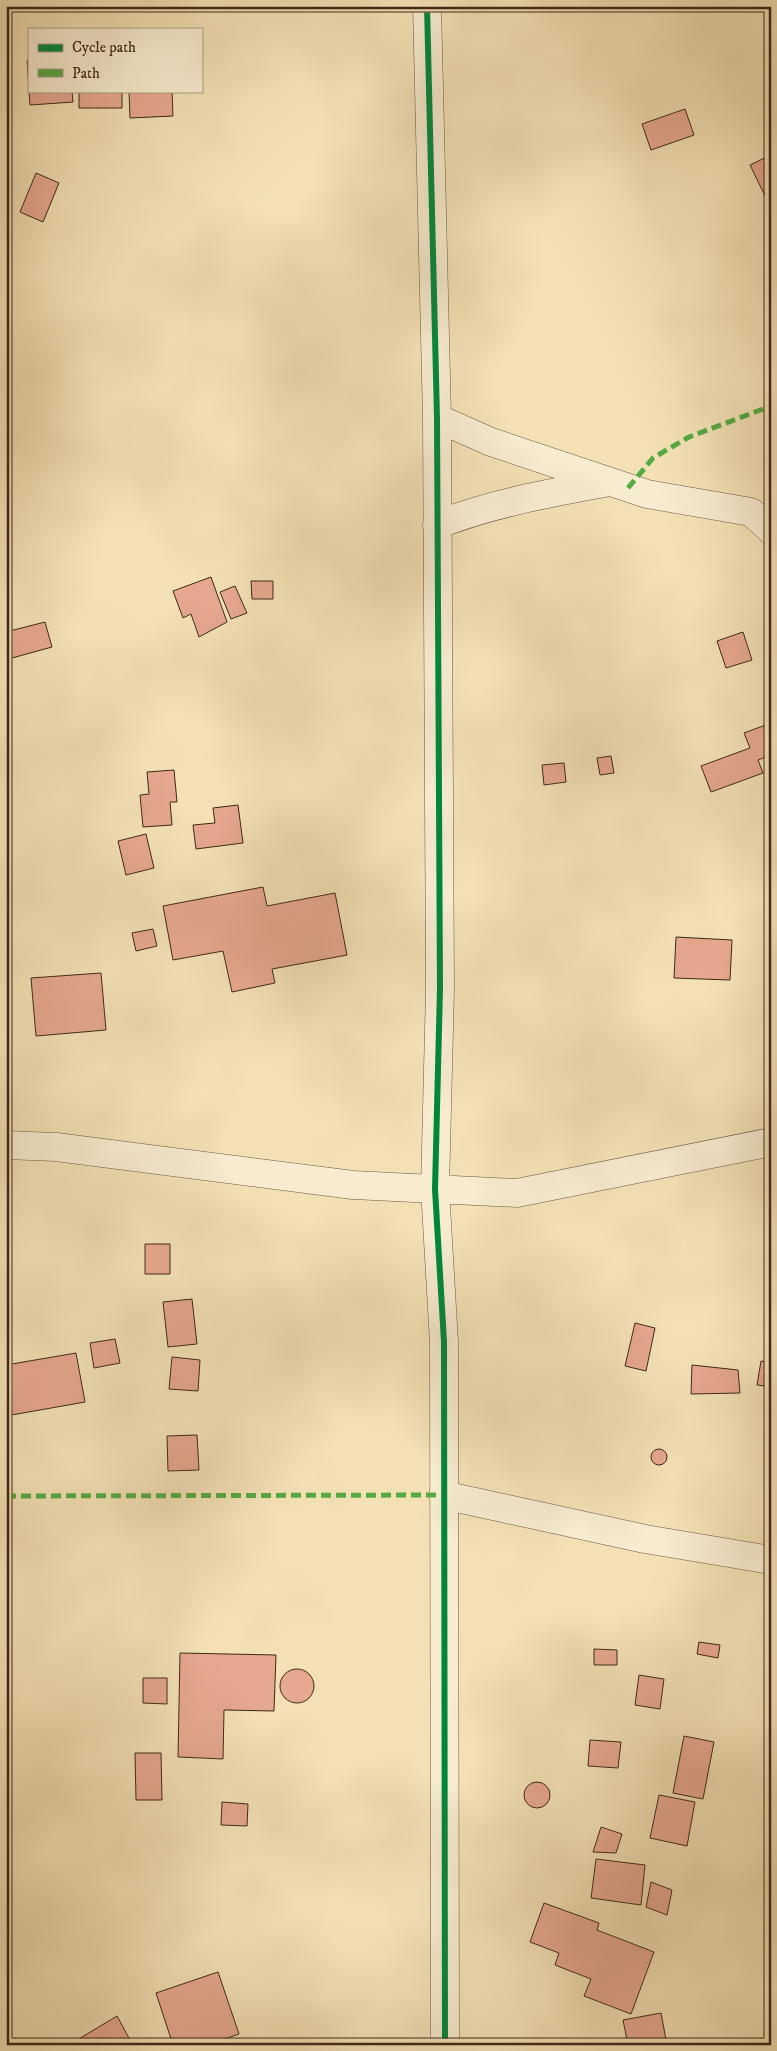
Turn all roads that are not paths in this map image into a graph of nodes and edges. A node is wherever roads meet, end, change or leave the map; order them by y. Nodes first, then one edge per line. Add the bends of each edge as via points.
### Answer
1 (427, 6) edge
2 (437, 418) junction
3 (611, 482) junction
4 (437, 526) junction
5 (771, 530) edge
6 (771, 1142) edge
7 (6, 1145) edge
8 (435, 1189) junction
9 (443, 1495) junction
10 (771, 1560) edge
11 (444, 2045) edge

1 - 2 street
2 - 3 street via 491,442
2 - 4 street
3 - 4 street via 466,513
3 - 5 street via 647,494 751,512
4 - 8 street via 440,989
6 - 8 street via 518,1194
7 - 8 street via 56,1147 353,1185
8 - 9 street via 444,1342
9 - 10 street via 645,1539
9 - 11 street

